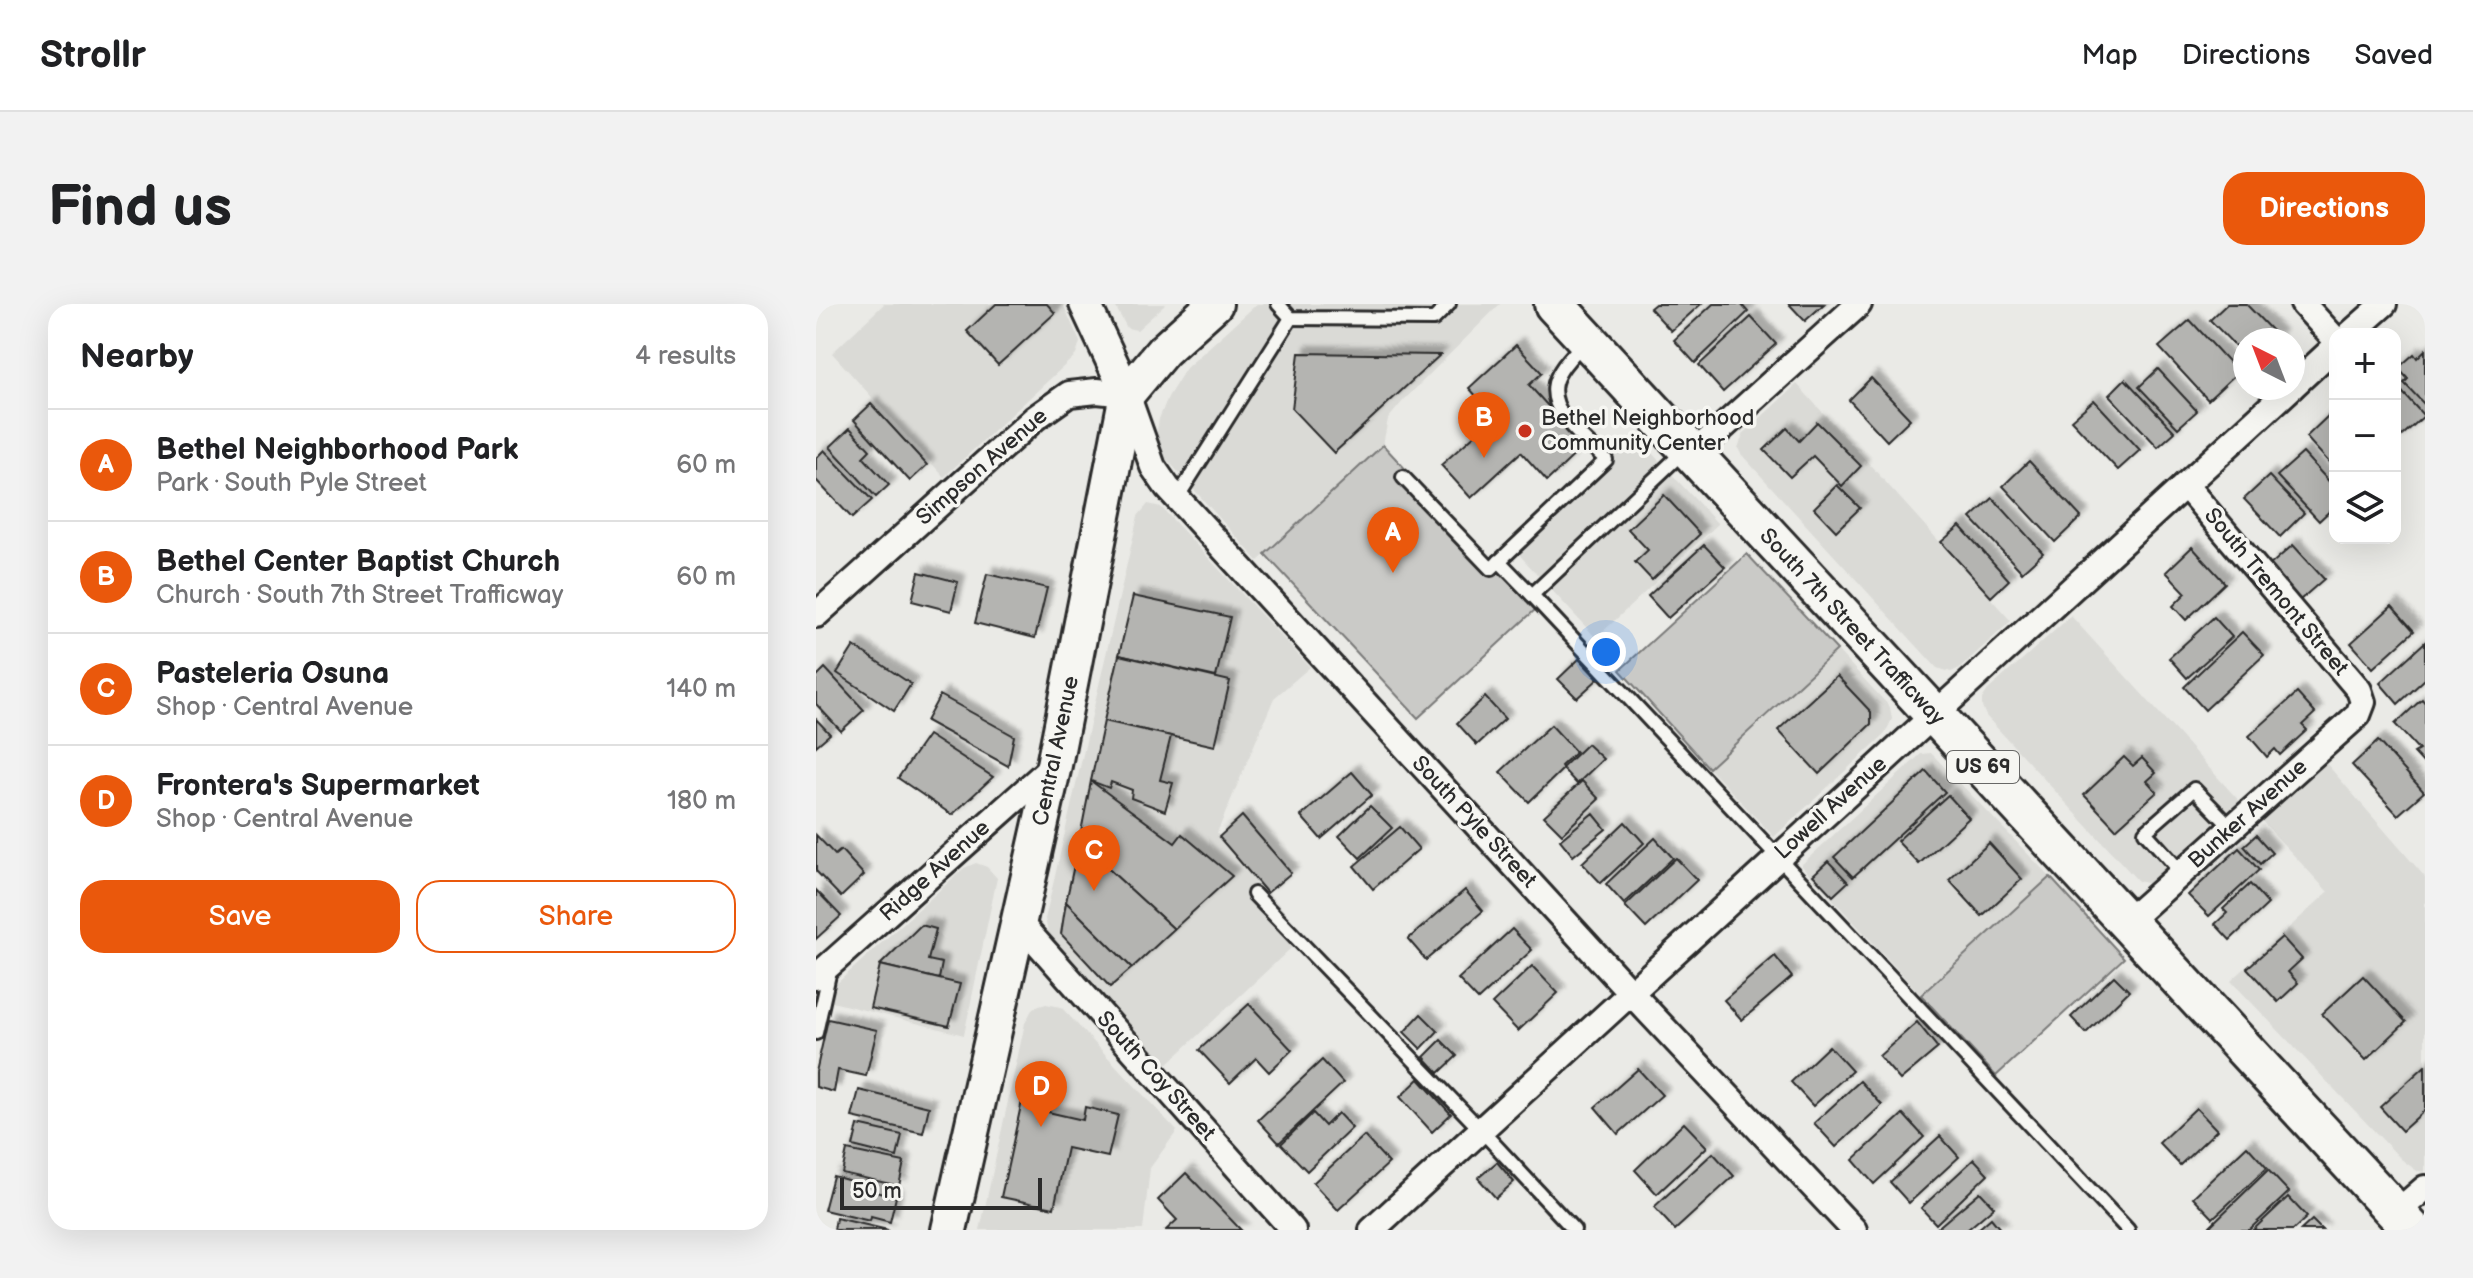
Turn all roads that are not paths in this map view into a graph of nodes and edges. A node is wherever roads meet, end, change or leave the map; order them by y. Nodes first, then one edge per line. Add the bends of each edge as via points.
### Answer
1 (1085, 304) edge
2 (1215, 304) edge
3 (1278, 304) edge
4 (1325, 304) edge
5 (1355, 304) edge
6 (1385, 304) edge
7 (1418, 304) edge
8 (1554, 304) edge
9 (1859, 304) edge
10 (2303, 304) edge
11 (2384, 304) edge
12 (1447, 305) edge
13 (1291, 318) junction
14 (1322, 318) junction
15 (1353, 318) junction
16 (1384, 319) junction
17 (1417, 319) junction
18 (2357, 328) edge
19 (2329, 332) edge
20 (1586, 339) junction
21 (2329, 353) edge
22 (2305, 375) edge
23 (1127, 394) junction
24 (2278, 400) edge
25 (1689, 452) junction
26 (1403, 477) dead end
27 (2185, 485) junction
28 (1177, 498) junction
29 (1499, 561) junction
30 (1532, 595) junction
31 (816, 615) edge
32 (2363, 702) joint
33 (1934, 714) junction
34 (1054, 765) junction
35 (2232, 828) junction
36 (1778, 856) junction
37 (2182, 873) junction
38 (1254, 894) dead end
39 (1019, 922) junction
40 (2127, 922) junction
41 (824, 970) edge
42 (1631, 993) junction
43 (816, 1033) edge
44 (1481, 1130) junction
45 (2425, 1188) edge
46 (2404, 1221) edge
47 (949, 1230) edge
48 (1293, 1230) edge
49 (1372, 1230) edge
50 (1574, 1230) edge
51 (1854, 1230) edge
52 (2128, 1230) edge

1 - 23 street
2 - 23 main road, Central Avenue via 1163,351
3 - 13 lane
4 - 14 lane
5 - 15 lane
6 - 16 lane
7 - 17 lane
8 - 20 main road, South 7th Street Trafficway / US 69
9 - 25 street
10 - 19 street
11 - 18 street
12 - 17 lane via 1434,319
13 - 14 lane
13 - 28 lane
14 - 15 lane
15 - 16 lane
16 - 17 lane
20 - 25 main road, South 7th Street Trafficway / US 69
20 - 29 lane via 1562,368 1554,400 1606,460
21 - 22 street, Lowell Avenue
23 - 28 street, South Pyle Street via 1153,467
23 - 31 street, Simpson Avenue via 1069,394 1046,410
23 - 34 main road, Central Avenue
24 - 27 street, Lowell Avenue
25 - 30 lane
25 - 33 main road, South 7th Street Trafficway / US 69
26 - 29 lane via 1491,569
27 - 32 street, South Tremont Street via 2359,690
27 - 33 street, Lowell Avenue
28 - 42 street, South Pyle Street
29 - 30 lane
30 - 36 lane
32 - 35 street, Bunker Avenue via 2358,715
33 - 36 street, Lowell Avenue
33 - 40 main road, South 7th Street Trafficway / US 69
34 - 39 main road, Central Avenue
34 - 41 street, Ridge Avenue
35 - 37 street, Bunker Avenue
35 - 37 lane via 2194,789 2145,832
36 - 42 street, Lowell Avenue
36 - 52 lane
37 - 40 street, Bunker Avenue
38 - 44 lane
39 - 47 main road, Central Avenue
39 - 48 street, South Coy Street
40 - 46 main road, South 7th Street Trafficway / US 69
41 - 43 lane
42 - 44 street, Lowell Avenue
42 - 51 street, South Pyle Street
44 - 49 street, Lowell Avenue
44 - 50 lane
45 - 46 street

